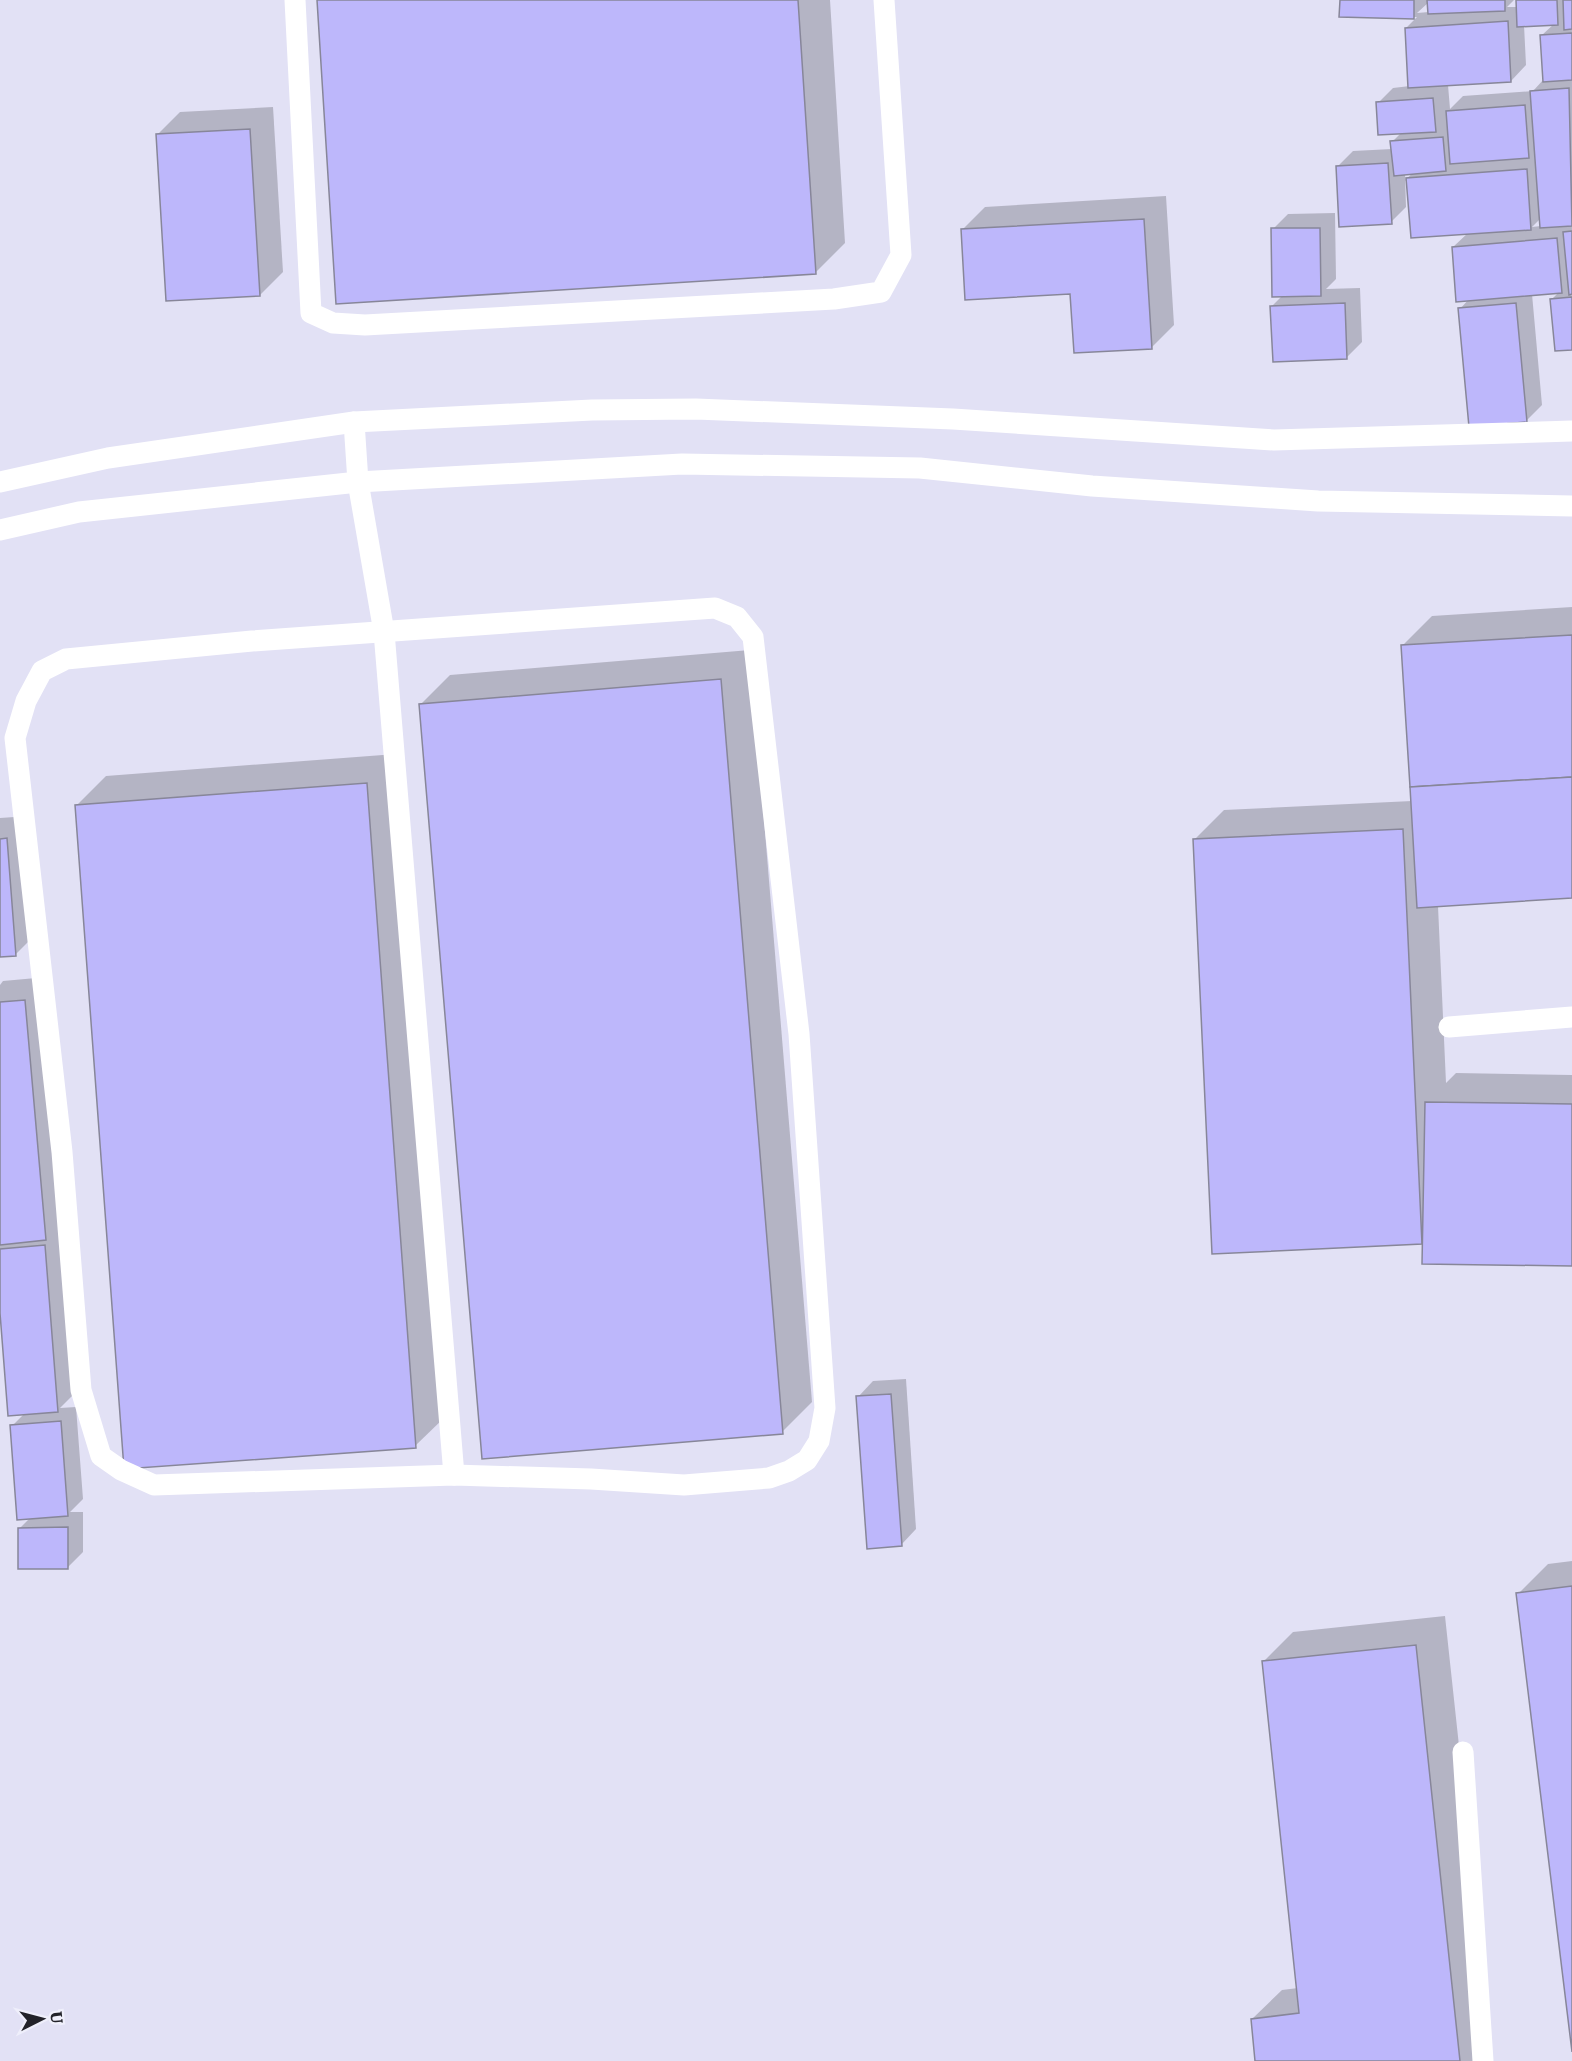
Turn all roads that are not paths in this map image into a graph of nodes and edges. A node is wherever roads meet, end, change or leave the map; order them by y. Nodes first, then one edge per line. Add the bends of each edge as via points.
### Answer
1 (295, 0) edge
2 (884, 0) edge
3 (354, 422) junction
4 (1572, 431) edge
5 (0, 482) edge
6 (358, 482) junction
7 (1572, 506) edge
8 (0, 530) edge
9 (384, 632) junction
10 (1572, 1017) edge
11 (1449, 1027) dead end
12 (454, 1475) junction
13 (1463, 1752) dead end
14 (1483, 2061) edge

1 - 2 lane via 311,313 333,323 365,325 834,299 881,292 901,255
3 - 4 lane via 696,409 953,419 1274,440
3 - 5 lane via 108,458
3 - 6 lane
6 - 7 lane via 682,464 920,468 1092,486 1318,501
6 - 8 lane via 79,512
6 - 9 lane
9 - 12 lane
9 - 12 lane via 66,659 42,671 26,701 15,738 62,1152 81,1390 102,1456 154,1485
9 - 12 lane via 715,608 737,617 753,637 799,1034 825,1408 819,1441 807,1460 769,1478 684,1485
10 - 11 lane
13 - 14 lane

